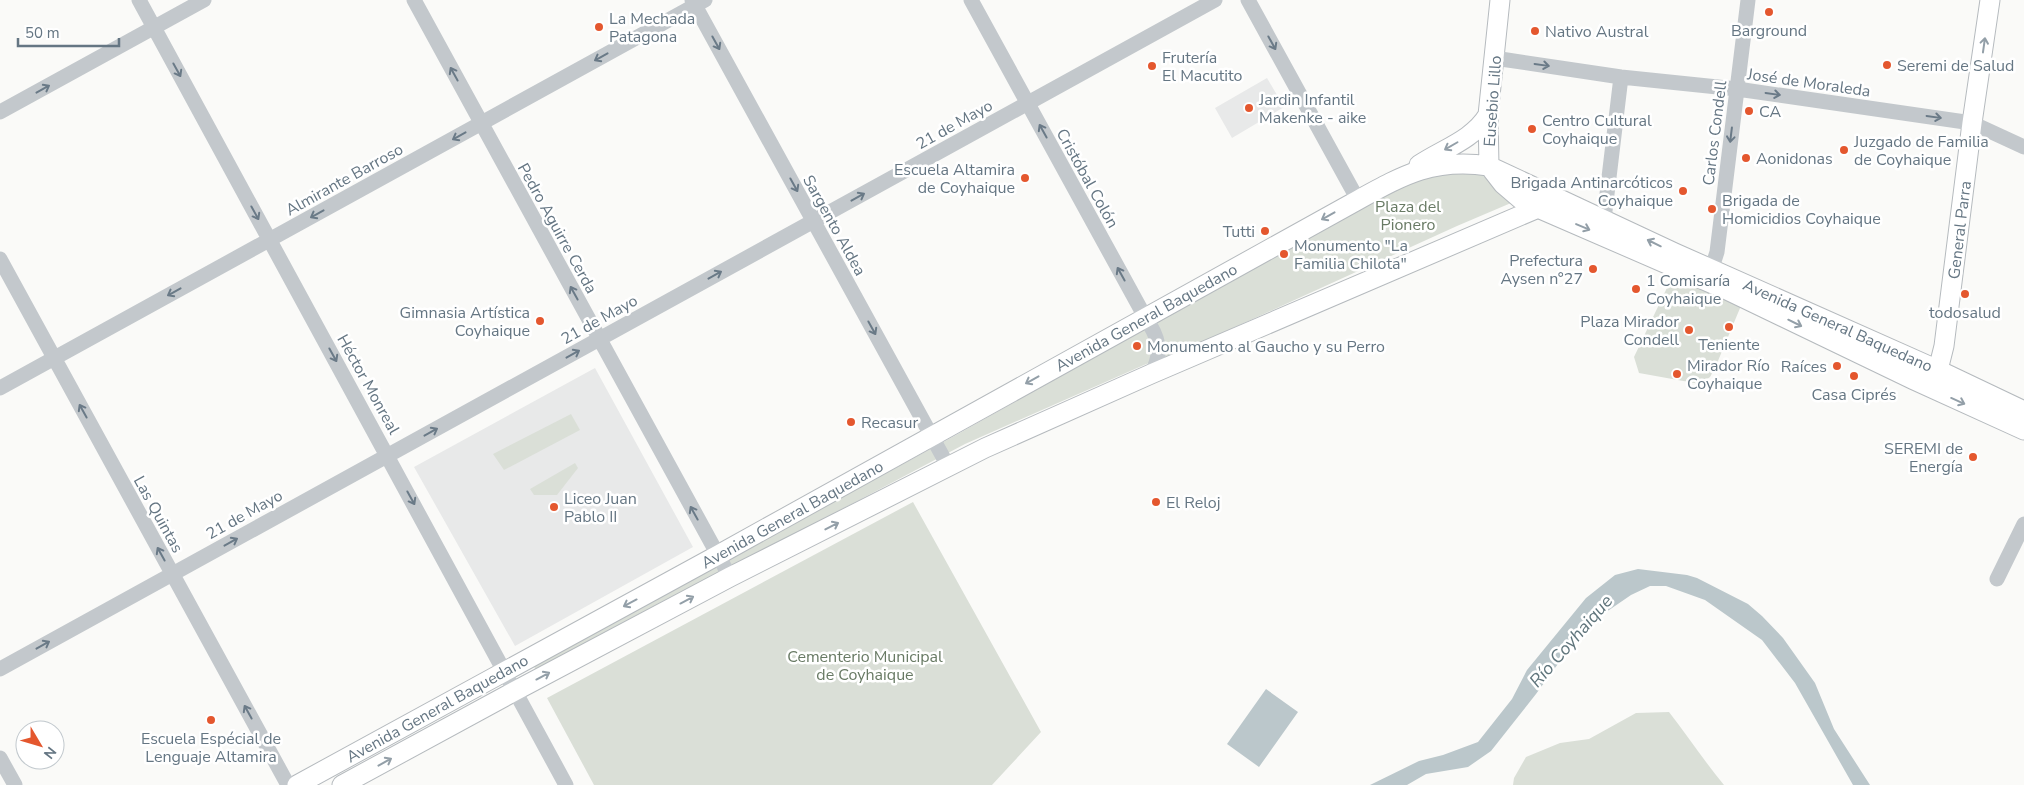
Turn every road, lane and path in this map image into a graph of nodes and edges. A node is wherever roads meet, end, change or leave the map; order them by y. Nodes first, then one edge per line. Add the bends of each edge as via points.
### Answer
1 (139, 0) edge
2 (204, 0) edge
3 (414, 0) edge
4 (972, 0) edge
5 (1215, 0) edge
6 (1248, 0) edge
7 (1500, 0) edge
8 (1748, 0) edge
9 (1990, 0) edge
10 (698, 2) edge
11 (154, 28) junction
12 (1494, 58) junction
13 (1622, 77) junction
14 (1737, 89) junction
15 (1028, 103) junction
16 (0, 112) edge
17 (1488, 115) junction
18 (481, 123) junction
19 (1972, 123) junction
20 (2024, 147) edge
21 (1489, 166) junction
22 (1401, 176) junction
23 (1358, 200) junction
24 (1538, 208) junction
25 (1604, 219) junction
26 (814, 221) junction
27 (270, 240) junction
28 (0, 259) edge
29 (1710, 275) junction
30 (1145, 317) junction
31 (599, 339) junction
32 (54, 358) junction
33 (1938, 370) junction
34 (1151, 374) junction
35 (1914, 380) junction
36 (0, 388) edge
37 (2023, 423) edge
38 (931, 437) junction
39 (388, 456) junction
40 (948, 466) junction
41 (2024, 524) edge
42 (718, 555) junction
43 (172, 574) junction
44 (730, 578) junction
45 (1997, 578) dead end
46 (0, 669) edge
47 (505, 670) junction
48 (515, 691) junction
49 (0, 758) edge
50 (15, 785) edge
51 (288, 785) edge
52 (297, 785) edge
53 (342, 785) edge
54 (566, 785) edge

1 - 11 street, Héctor Monreal
2 - 11 street
18 -> 3 street, Pedro Aguirre Cerda
4 - 15 street, Cristóbal Colón
5 - 15 street, 21 de Mayo
6 -> 23 street
7 - 12 main road, Eusebio Lillo
8 - 14 street, Carlos Condell
19 -> 9 main road, General Parra
10 -> 18 street, Almirante Barroso
10 -> 26 street, Sargento Aldea
16 -> 11 street
11 -> 27 street, Héctor Monreal
12 -> 13 street, José de Moraleda
12 - 17 main road, Eusebio Lillo
13 - 14 street, José de Moraleda
13 - 25 street
14 -> 19 street, José de Moraleda
14 -> 29 street, Carlos Condell via 1717,252
26 -> 15 street, 21 de Mayo
30 -> 15 street, Cristóbal Colón
17 - 21 main road, Eusebio Lillo
17 -> 22 main road via 1468,136
18 -> 27 street, Almirante Barroso
31 -> 18 street, Pedro Aguirre Cerda
19 - 20 street, José de Moraleda
19 - 33 main road, General Parra via 1944,346
21 - 22 main road, Avenida General Baquedano via 1444,164
21 - 24 main road, Eusebio Lillo via 1510,191
21 - 25 main road, Avenida General Baquedano
22 - 23 main road, Avenida General Baquedano
23 -> 30 main road, Avenida General Baquedano
24 -> 29 main road, Avenida General Baquedano
24 - 34 main road, Avenida General Baquedano
29 -> 25 main road, Avenida General Baquedano
31 -> 26 street, 21 de Mayo
26 -> 38 street, Sargento Aldea
27 -> 32 street, Almirante Barroso
27 -> 39 street, Héctor Monreal
28 - 32 street, Las Quintas
29 - 33 main road, Avenida General Baquedano
29 -> 35 main road, Avenida General Baquedano
30 - 34 street, Cristóbal Colón via 1159,345 1158,360
30 -> 38 main road, Avenida General Baquedano
39 -> 31 street, 21 de Mayo
42 -> 31 street, Pedro Aguirre Cerda
32 - 36 street, Almirante Barroso
43 -> 32 street, Las Quintas
33 - 35 main road via 1929,378
33 - 37 main road, Avenida General Baquedano
34 - 40 main road, Avenida General Baquedano
35 -> 37 main road, Avenida General Baquedano
38 - 40 street, Sargento Aldea
38 - 42 main road, Avenida General Baquedano
43 -> 39 street, 21 de Mayo
39 -> 47 street, Héctor Monreal
44 -> 40 main road, Avenida General Baquedano
41 - 45 street
42 - 44 street, Pedro Aguirre Cerda
42 -> 47 main road, Avenida General Baquedano
46 -> 43 street, 21 de Mayo
51 -> 43 street, Las Quintas
48 -> 44 main road, Avenida General Baquedano
47 - 48 street, Héctor Monreal
47 - 52 main road, Avenida General Baquedano
53 -> 48 main road, Avenida General Baquedano
48 - 54 street, Héctor Monreal
49 - 50 street

